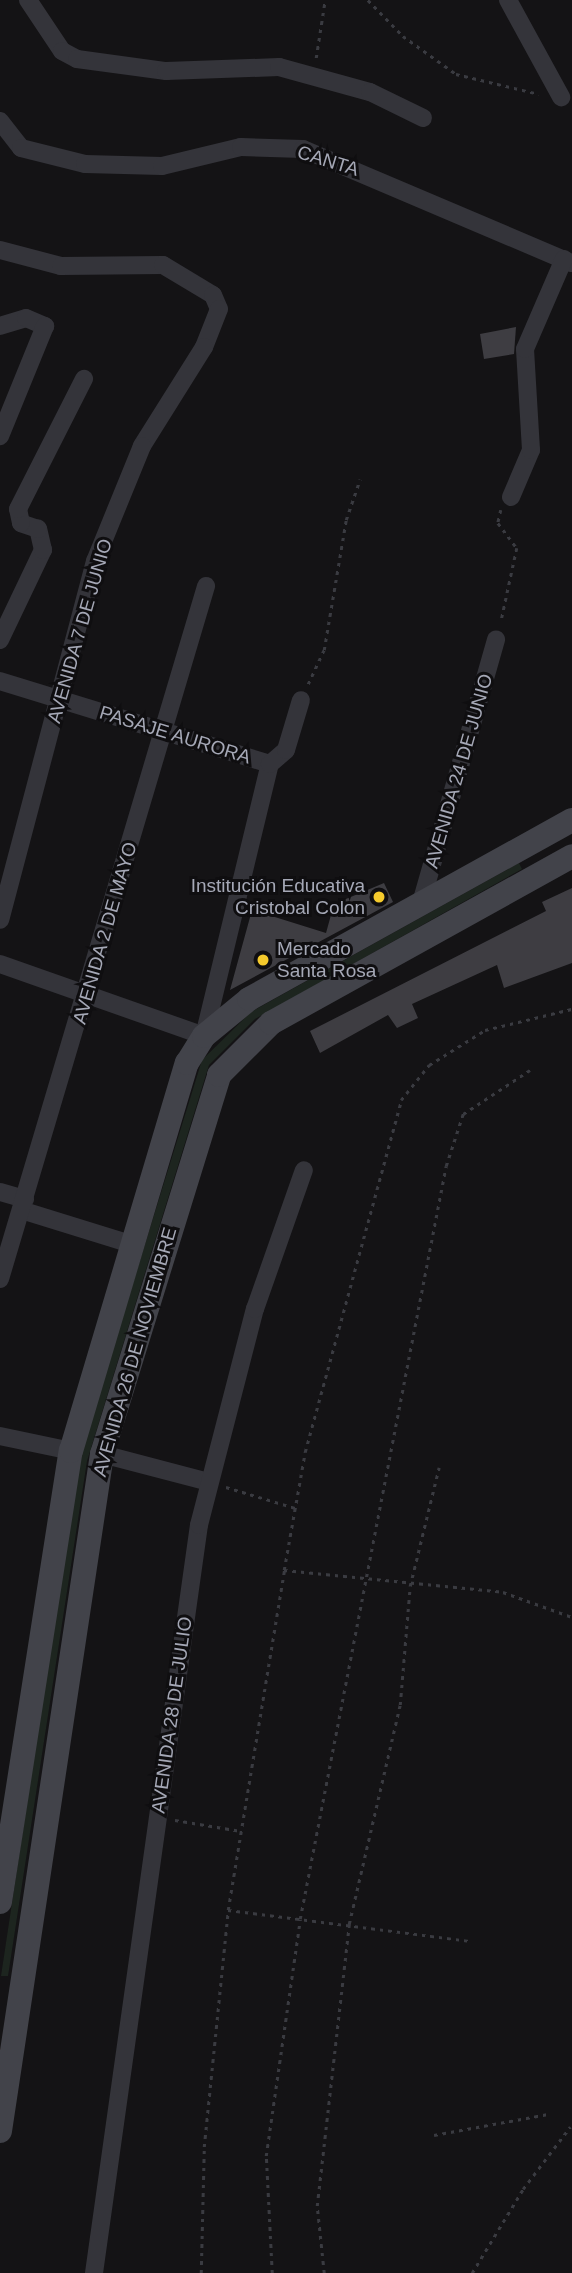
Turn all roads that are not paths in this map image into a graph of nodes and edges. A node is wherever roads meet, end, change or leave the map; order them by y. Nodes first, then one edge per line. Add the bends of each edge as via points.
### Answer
1 (28, 0) edge
2 (508, 0) edge
3 (561, 97) road end
4 (423, 118) dead end
5 (0, 121) edge
6 (0, 250) edge
7 (568, 261) edge
8 (0, 326) edge
9 (84, 379) dead end
10 (0, 436) edge
11 (511, 497) road end
12 (206, 586) dead end
13 (496, 639) road end
14 (0, 640) edge
15 (0, 681) edge
16 (60, 699) junction
17 (301, 700) road end
18 (162, 732) junction
19 (270, 764) junction
20 (572, 820) edge
21 (535, 840) junction
22 (572, 856) edge
23 (550, 869) junction
24 (421, 903) junction
25 (0, 919) edge
26 (0, 964) edge
27 (88, 993) junction
28 (204, 1036) junction
29 (304, 1170) dead end
30 (0, 1192) edge
31 (23, 1205) junction
32 (131, 1244) junction
33 (0, 1279) edge
34 (0, 1436) edge
35 (71, 1451) junction
36 (102, 1454) junction
37 (209, 1482) junction
38 (5, 1840) edge
39 (0, 1902) edge
40 (9, 2000) edge
41 (0, 2131) edge
42 (94, 2273) edge

1 - 4 street via 62,51 77,59 166,71 279,67 370,92
2 - 3 street
5 - 7 street, CANTA via 21,148 85,164 162,166 240,147 303,149
6 - 16 street, AVENIDA 7 DE JUNIO via 61,266 163,265 213,295 219,309 204,347 142,446 96,561
7 - 11 street via 525,349 531,450
8 - 10 street via 26,318 45,326
9 - 14 street via 18,509 21,523 38,529 43,550 18,612
12 - 18 street, AVENIDA 2 DE MAYO
13 - 24 street, AVENIDA 24 DE JUNIO
15 - 16 street, PASAJE AURORA
16 - 18 street, PASAJE AURORA
16 - 25 street, AVENIDA 7 DE JUNIO
17 - 19 street via 286,750
18 - 19 street, PASAJE AURORA
18 - 27 street, AVENIDA 2 DE MAYO
19 - 28 street
20 - 21 main road, AVENIDA 26 DE NOVIEMBRE
21 - 23 main road
21 - 24 main road, AVENIDA 26 DE NOVIEMBRE
22 - 23 main road, AVENIDA 26 DE NOVIEMBRE
23 - 36 main road, AVENIDA 26 DE NOVIEMBRE via 271,1023 232,1055 211,1094
24 - 28 main road, AVENIDA 26 DE NOVIEMBRE via 249,999
26 - 27 street
27 - 28 street
27 - 31 street, AVENIDA 2 DE MAYO
28 - 32 main road, AVENIDA 26 DE NOVIEMBRE via 179,1087
29 - 37 street, AVENIDA 28 DE JULIO via 255,1309
30 - 31 street
31 - 32 street
31 - 33 street, AVENIDA 2 DE MAYO
32 - 35 main road, AVENIDA 26 DE NOVIEMBRE
34 - 35 street
35 - 38 main road, AVENIDA 26 DE NOVIEMBRE
36 - 37 street
36 - 40 main road, AVENIDA 26 DE NOVIEMBRE
37 - 42 street, AVENIDA 28 DE JULIO
38 - 39 main road, AVENIDA 26 DE NOVIEMBRE
40 - 41 main road, AVENIDA 26 DE NOVIEMBRE

